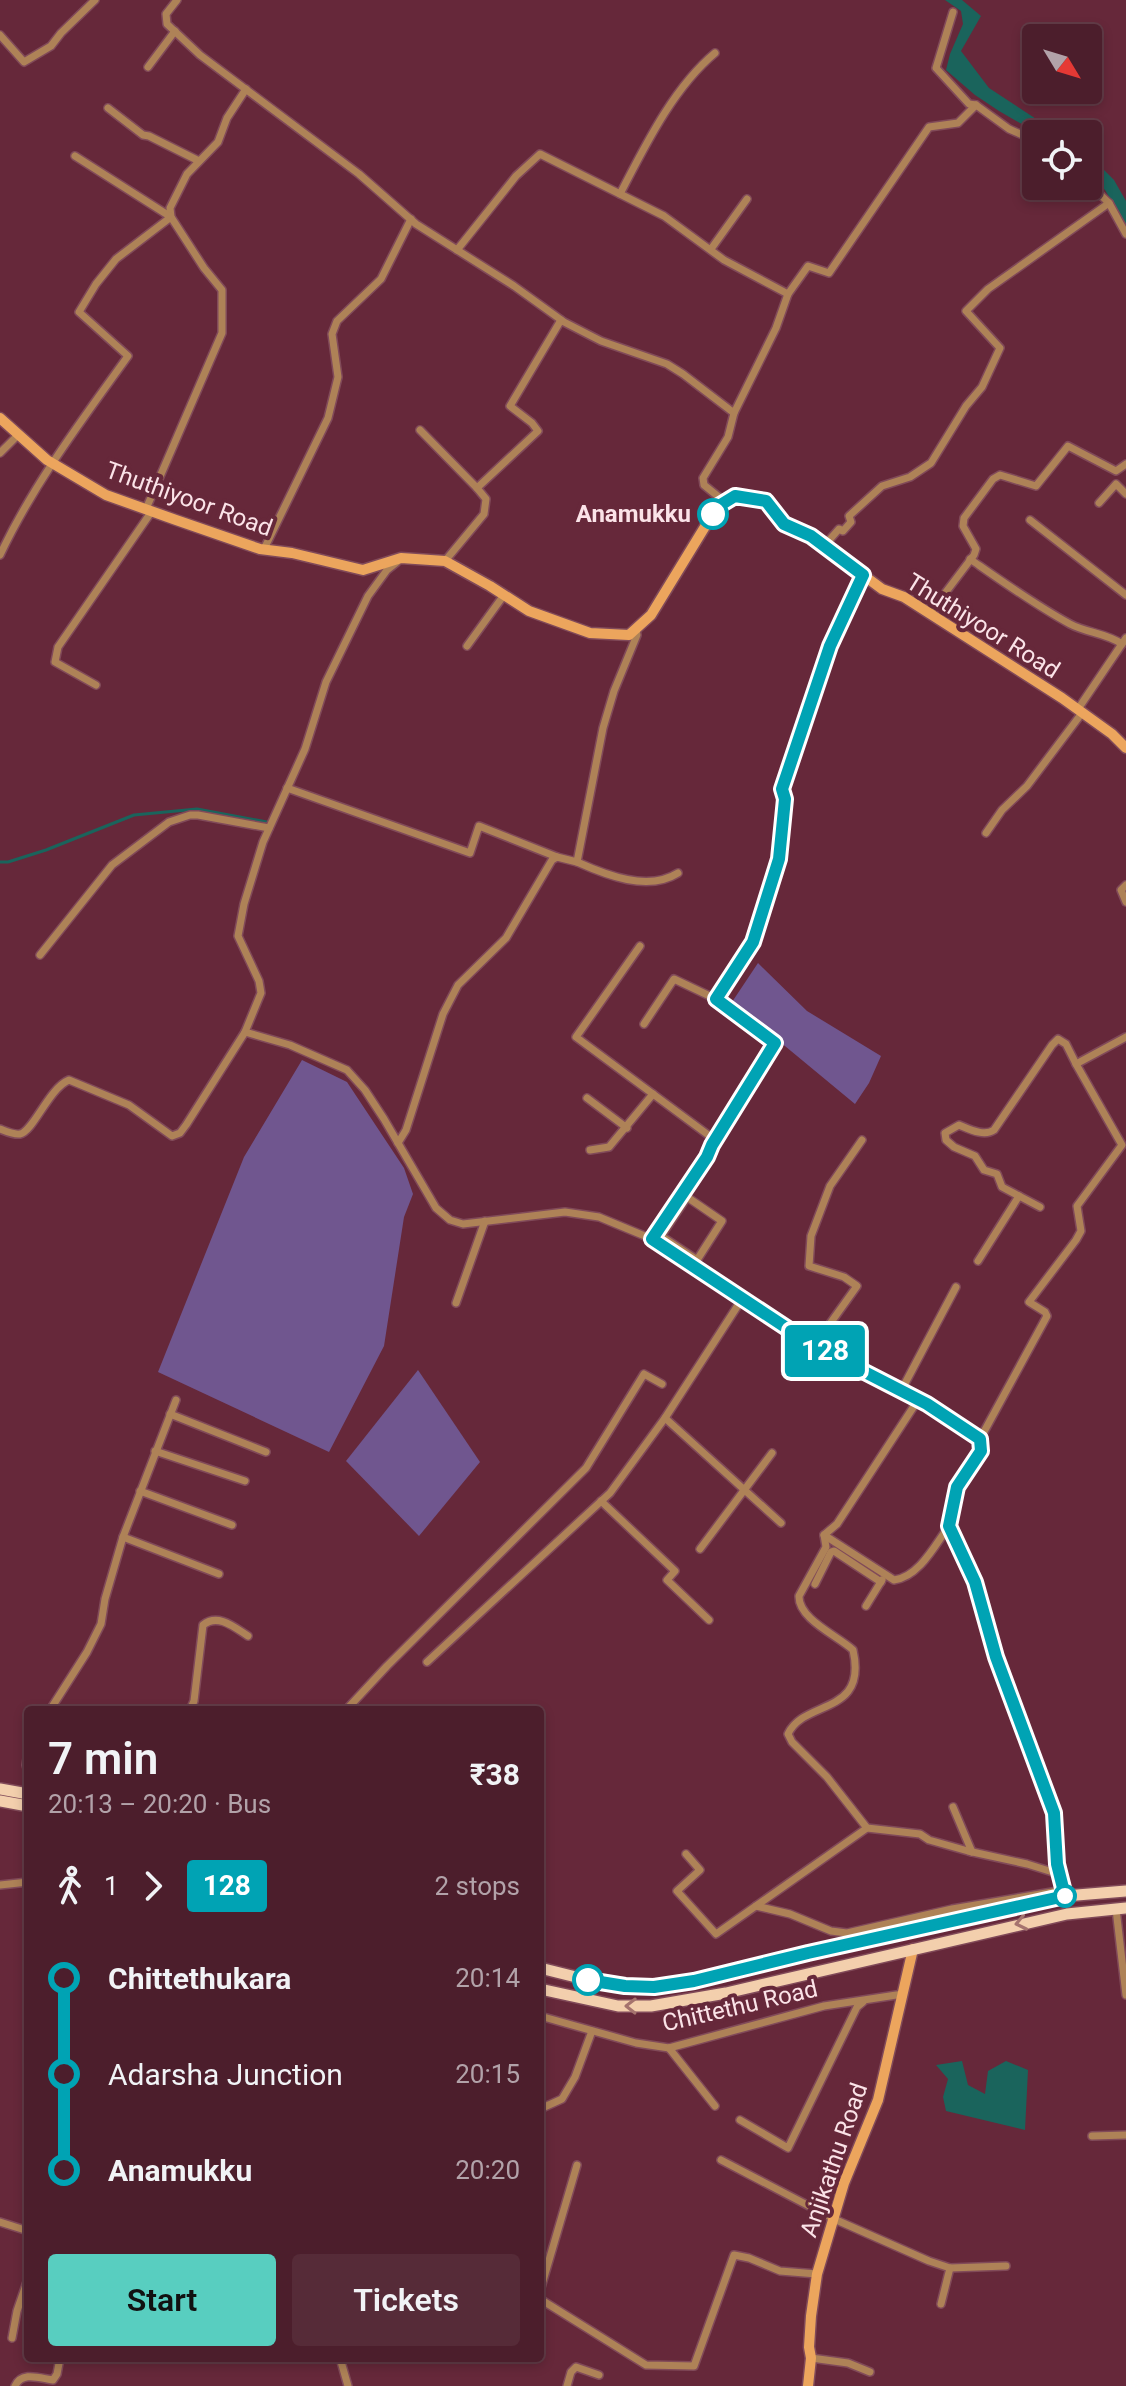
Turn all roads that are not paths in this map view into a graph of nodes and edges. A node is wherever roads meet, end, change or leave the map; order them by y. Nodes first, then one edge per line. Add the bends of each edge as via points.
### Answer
1 (95, 0) edge
2 (162, 0) edge
3 (174, 4) edge
4 (953, 12) dead end
5 (175, 31) junction
6 (0, 35) edge
7 (715, 53) dead end
8 (148, 67) dead end
9 (246, 89) junction
10 (976, 105) junction
11 (108, 108) dead end
12 (1022, 135) edge
13 (75, 156) dead end
14 (199, 161) junction
15 (620, 194) junction
16 (1102, 196) edge
17 (747, 199) dead end
18 (1109, 203) junction
19 (171, 217) junction
20 (411, 219) junction
21 (1126, 234) edge
22 (711, 249) junction
23 (457, 250) junction
24 (788, 294) junction
25 (561, 320) junction
26 (734, 413) junction
27 (0, 418) edge
28 (420, 430) dead end
29 (18, 435) junction
30 (0, 453) edge
31 (52, 463) junction
32 (1126, 464) edge
33 (477, 488) junction
34 (1126, 494) edge
35 (725, 502) junction
36 (1099, 503) dead end
37 (149, 510) junction
38 (1030, 520) dead end
39 (824, 546) junction
40 (264, 549) junction
41 (0, 555) edge
42 (401, 558) junction
43 (970, 559) junction
44 (445, 561) junction
45 (863, 575) junction
46 (504, 595) junction
47 (1126, 595) edge
48 (930, 613) junction
49 (636, 629) junction
50 (1124, 641) edge
51 (467, 646) dead end
52 (96, 685) dead end
53 (1080, 711) junction
54 (1126, 748) edge
55 (287, 788) junction
56 (269, 828) junction
57 (986, 833) dead end
58 (557, 857) junction
59 (577, 862) junction
60 (678, 873) dead end
61 (1126, 885) edge
62 (1126, 902) edge
63 (640, 946) dead end
64 (40, 955) dead end
65 (716, 999) junction
66 (644, 1024) dead end
67 (245, 1032) junction
68 (1126, 1037) edge
69 (1076, 1064) junction
70 (653, 1094) junction
71 (587, 1098) dead end
72 (627, 1128) junction
73 (0, 1129) edge
74 (862, 1140) dead end
75 (398, 1143) junction
76 (712, 1145) junction
77 (1124, 1148) edge
78 (590, 1150) dead end
79 (1019, 1196) junction
80 (1040, 1207) dead end
81 (485, 1221) junction
82 (657, 1239) junction
83 (978, 1261) dead end
84 (956, 1287) dead end
85 (742, 1299) junction
86 (456, 1303) dead end
87 (814, 1346) junction
88 (662, 1384) dead end
89 (901, 1391) junction
90 (176, 1400) dead end
91 (918, 1400) junction
92 (170, 1414) junction
93 (665, 1418) junction
94 (980, 1439) junction
95 (155, 1451) junction
96 (266, 1452) dead end
97 (772, 1453) dead end
98 (245, 1481) dead end
99 (744, 1488) junction
100 (140, 1491) junction
101 (601, 1501) junction
102 (781, 1523) dead end
103 (232, 1525) dead end
104 (949, 1526) junction
105 (824, 1535) junction
106 (123, 1537) junction
107 (700, 1549) dead end
108 (219, 1574) dead end
109 (883, 1578) junction
110 (815, 1584) dead end
111 (866, 1606) dead end
112 (709, 1620) dead end
113 (248, 1636) dead end
114 (427, 1662) dead end
115 (53, 1706) edge
116 (192, 1706) edge
117 (350, 1706) edge
118 (0, 1789) edge
119 (24, 1793) edge
120 (0, 1801) edge
121 (24, 1805) edge
122 (953, 1807) dead end
123 (867, 1828) junction
124 (972, 1852) junction
125 (686, 1854) dead end
126 (1059, 1874) junction
127 (24, 1882) edge
128 (0, 1885) edge
129 (1126, 1891) edge
130 (1064, 1893) junction
131 (756, 1906) junction
132 (1121, 1909) edge
133 (913, 1949) junction
134 (544, 1969) edge
135 (544, 1990) edge
136 (903, 1994) junction
137 (1126, 1995) edge
138 (864, 2000) junction
139 (544, 2017) edge
140 (592, 2031) junction
141 (669, 2048) junction
142 (715, 2106) dead end
143 (544, 2107) edge
144 (740, 2120) dead end
145 (1126, 2135) edge
146 (1092, 2136) dead end
147 (721, 2160) dead end
148 (577, 2165) dead end
149 (834, 2219) junction
150 (0, 2222) edge
151 (24, 2230) edge
152 (1006, 2266) dead end
153 (950, 2268) junction
154 (817, 2274) junction
155 (544, 2277) edge
156 (24, 2291) edge
157 (544, 2301) edge
158 (941, 2304) dead end
159 (12, 2338) dead end
160 (811, 2358) junction
161 (59, 2362) edge
162 (341, 2362) edge
163 (870, 2372) dead end
164 (599, 2375) dead end
165 (15, 2386) edge
166 (348, 2386) edge
167 (567, 2386) edge
168 (808, 2386) edge

1 - 6 street via 51,46 24,62
2 - 3 street
3 - 5 street via 166,14
4 - 10 street via 936,68 969,104
5 - 8 street via 154,52
5 - 9 street
7 - 15 street via 688,80
9 - 14 street via 218,142
9 - 20 street
10 - 12 street
10 - 24 street via 958,123 929,127 829,273 808,266
11 - 14 street via 143,135
13 - 19 street
14 - 19 street via 175,197
15 - 22 street
15 - 23 street via 540,154
16 - 18 street
17 - 22 street
18 - 21 street
18 - 39 street via 988,289 966,311 1000,348 982,387 931,463 882,486
19 - 31 street via 116,259 79,312 128,356
19 - 37 street via 222,290 222,333
20 - 23 street
20 - 40 street via 381,279 337,321 332,334 338,377 328,418
22 - 24 street
23 - 25 street
24 - 26 street
25 - 26 street via 601,341 667,364
25 - 33 street via 510,406 538,431
26 - 35 street via 728,437 703,478
27 - 29 main road, Thuthiyoor Road
28 - 33 street
29 - 30 street
29 - 31 main road, Thuthiyoor Road
31 - 37 main road, Thuthiyoor Road via 106,495
31 - 41 street
32 - 43 street via 1116,471 1068,446 1036,486 1000,475 993,479 964,518 976,549
33 - 44 street via 486,499 484,514
34 - 36 street via 1116,484
35 - 39 main road, Thuthiyoor Road via 735,496 766,501 784,524
35 - 49 main road via 651,615
37 - 40 main road, Thuthiyoor Road
37 - 52 street via 58,647 55,662
38 - 47 street
39 - 45 main road, Thuthiyoor Road
40 - 42 main road, Thuthiyoor Road via 363,570
42 - 44 main road, Thuthiyoor Road
42 - 55 street via 368,596 326,682
43 - 48 street
43 - 50 street via 1076,627
44 - 46 main road, Thuthiyoor Road
45 - 48 main road, Thuthiyoor Road
45 - 65 street via 830,646 782,789 779,859 753,942
46 - 49 main road, Thuthiyoor Road via 529,611 590,633 629,635
46 - 51 street
48 - 53 main road, Thuthiyoor Road
49 - 59 street via 603,728
50 - 53 street
53 - 54 main road, Thuthiyoor Road
53 - 57 street
55 - 56 street
55 - 58 street via 470,853 479,826
56 - 64 street via 198,815 169,822 112,865
56 - 67 street via 238,936 261,993
58 - 59 street
58 - 75 street via 506,938 458,985
59 - 60 street via 627,880 670,879
61 - 62 street via 1121,890
63 - 70 street via 576,1037
65 - 66 street via 674,979
65 - 76 street via 775,1043
67 - 73 street via 180,1133 172,1136 129,1105 69,1080 48,1099 26,1132
67 - 75 street via 347,1070
68 - 69 street
69 - 77 street
69 - 79 street via 1058,1039 994,1130 980,1133 959,1125 945,1133 954,1147 975,1156 984,1170 997,1174 1002,1187
70 - 72 street
70 - 76 street via 711,1137
71 - 72 street
72 - 78 street via 609,1147
74 - 87 street via 830,1186 811,1236 809,1266 857,1286
75 - 81 street via 436,1208 463,1224
76 - 82 street
77 - 94 street via 1077,1206 1081,1231 1029,1302 1047,1316
79 - 80 street
79 - 83 street
81 - 82 street via 565,1212 599,1217
81 - 86 street
82 - 82 street via 687,1197 722,1221 697,1260
82 - 85 street
84 - 89 street
85 - 87 street
85 - 93 street
87 - 89 street
88 - 117 street via 644,1374 586,1468
89 - 91 street
90 - 92 street
91 - 94 street
91 - 105 street via 837,1524
92 - 95 street
92 - 96 street
93 - 99 street
93 - 101 street
94 - 104 street via 981,1451 957,1487
95 - 98 street
95 - 100 street
97 - 99 street
99 - 102 street
99 - 107 street
100 - 103 street
100 - 106 street
101 - 112 street via 675,1571 667,1580
101 - 114 street
104 - 109 street via 917,1568 903,1578
104 - 126 street via 975,1582 996,1657 1054,1813
105 - 109 street
105 - 123 street via 826,1547 799,1603 853,1650 853,1685 788,1734
106 - 108 street
106 - 115 street via 101,1624
109 - 110 street via 834,1551
109 - 111 street
113 - 116 street via 220,1620 203,1625
118 - 119 main road
120 - 121 main road
122 - 124 street
123 - 124 street via 920,1834
123 - 131 street
124 - 126 street
125 - 131 street via 700,1870 677,1891 715,1933
126 - 130 street
127 - 128 street
129 - 130 main road
130 - 131 street via 952,1909 847,1933
130 - 134 main road via 654,1987
132 -> 133 main road via 1067,1914
132 - 137 street
133 -> 135 main road via 651,2006 618,2006
133 - 136 main road, Anjikathu Road
136 - 138 street, Chittethu Road
136 - 149 main road, Anjikathu Road via 878,2100
138 - 141 street, Chittethu Road
138 - 144 street via 788,2148
139 - 140 street, Chittethu Road
140 - 141 street, Chittethu Road
140 - 143 street via 562,2099
141 - 142 street
145 - 146 street
147 - 149 street
148 - 155 street
149 - 153 street
149 - 154 main road, Anjikathu Road
150 - 151 street
152 - 153 street
153 - 158 street
154 - 157 street via 780,2271 734,2255 694,2366 646,2365
154 - 160 main road, Anjikathu Road
156 - 159 street
160 - 163 street
160 - 168 main road, Anjikathu Road
161 - 165 street via 53,2380 27,2376
162 - 166 street
164 - 167 street via 576,2367

